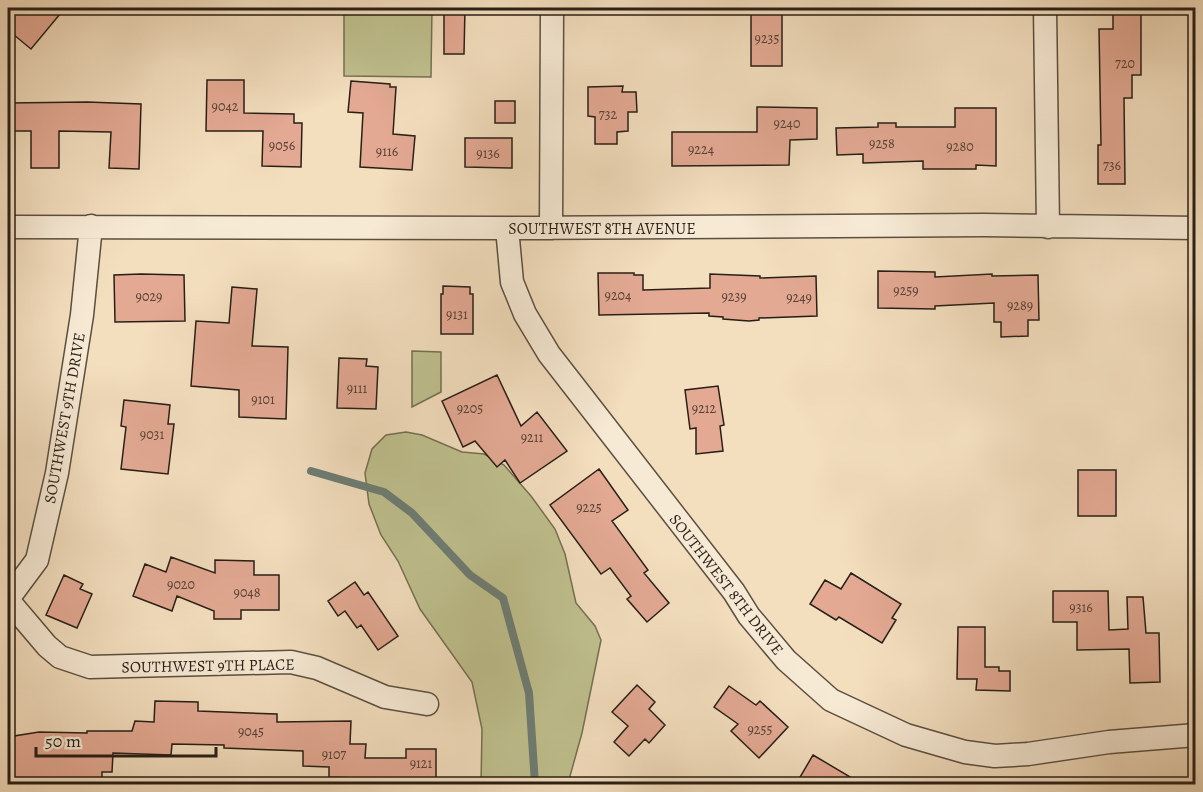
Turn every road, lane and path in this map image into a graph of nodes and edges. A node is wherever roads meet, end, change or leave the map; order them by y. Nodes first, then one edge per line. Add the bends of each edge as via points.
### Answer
1 (552, 8) edge
2 (1044, 8) edge
3 (91, 226) junction
4 (8, 227) edge
5 (1048, 227) junction
6 (507, 228) junction
7 (550, 228) junction
8 (1196, 228) edge
9 (8, 600) edge
10 (427, 704) dead end
11 (1196, 735) edge

1 - 7 street
2 - 5 street
3 - 4 street, SOUTHWEST 8TH AVENUE
3 - 6 street, SOUTHWEST 8TH AVENUE
3 - 9 street, SOUTHWEST 9TH DRIVE via 82,315 54,484 37,560
5 - 7 street, SOUTHWEST 8TH AVENUE
5 - 8 street, SOUTHWEST 8TH AVENUE
6 - 7 street, SOUTHWEST 8TH AVENUE
6 - 11 street, SOUTHWEST 8TH DRIVE via 512,282 525,314 549,354 749,616 786,660 831,700 906,735 995,756
9 - 10 street, SOUTHWEST 9TH PLACE via 46,646 60,657 83,666 291,662 306,664 385,697

